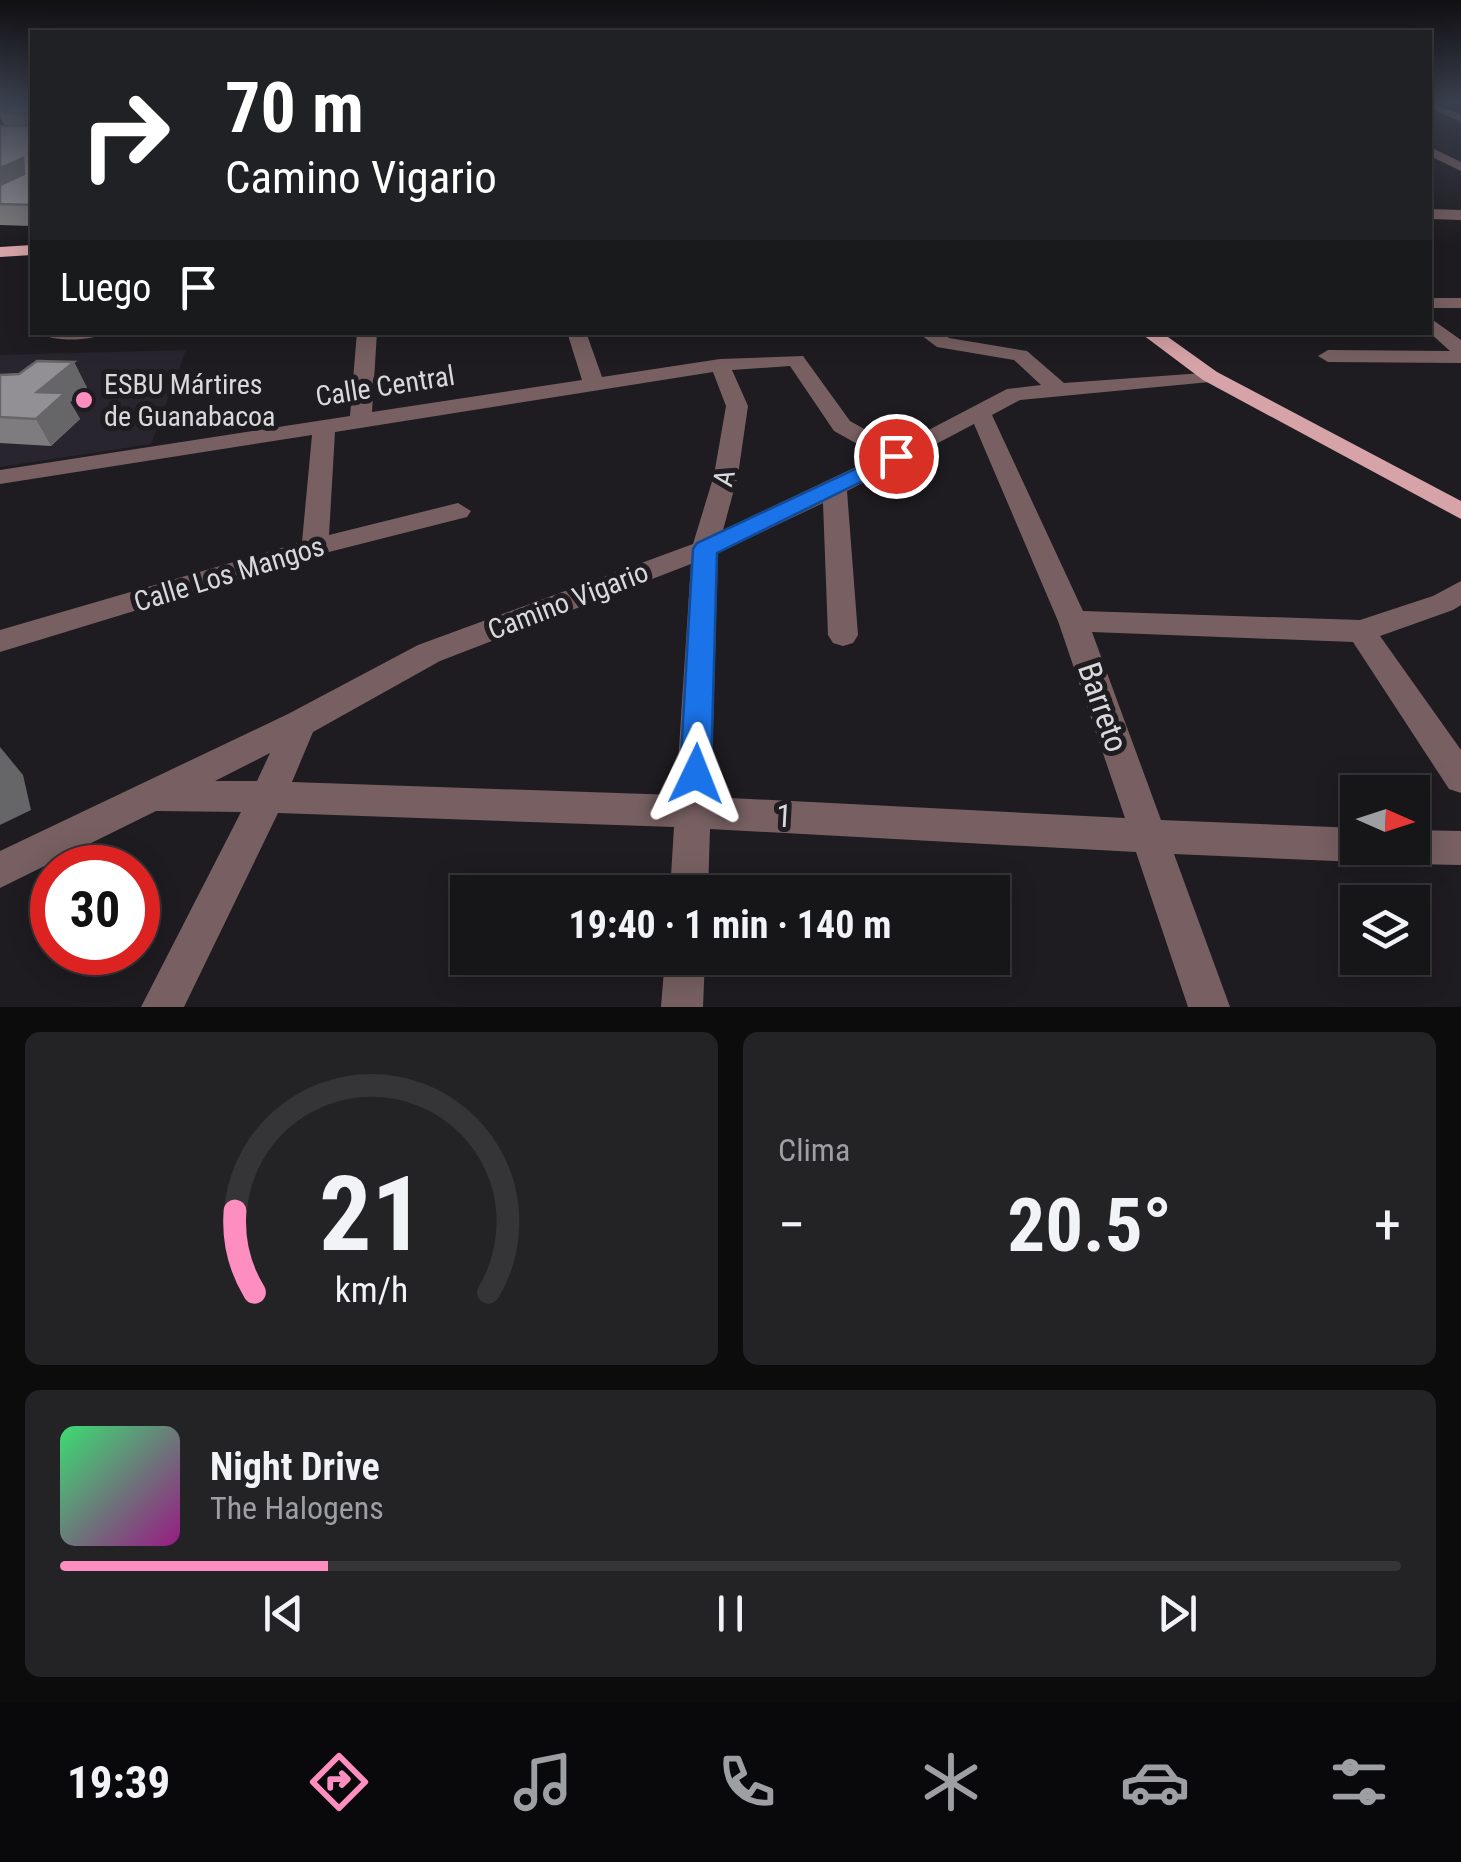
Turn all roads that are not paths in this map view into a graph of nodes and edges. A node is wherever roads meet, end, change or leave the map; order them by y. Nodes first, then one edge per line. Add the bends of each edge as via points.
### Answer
1 (1433, 154) edge
2 (1461, 154) edge
3 (1461, 167) edge
4 (1432, 214) edge
5 (1461, 215) edge
6 (30, 250) edge
7 (0, 252) edge
8 (1432, 303) edge
9 (1461, 303) edge
10 (1432, 326) edge
11 (367, 335) edge
12 (577, 335) edge
13 (928, 335) edge
14 (1152, 335) edge
15 (1461, 354) edge
16 (1328, 356) dead end
17 (720, 365) junction
18 (1210, 376) junction
19 (594, 385) junction
20 (1059, 390) junction
21 (980, 414) junction
22 (362, 419) junction
23 (324, 426) junction
24 (896, 456) junction
25 (0, 477) edge
26 (835, 488) junction
27 (458, 511) dead end
28 (1461, 511) edge
29 (315, 547) junction
30 (705, 549) junction
31 (1461, 591) edge
32 (1073, 621) junction
33 (1362, 631) junction
34 (843, 636) dead end
35 (0, 641) edge
36 (300, 722) junction
37 (1461, 778) edge
38 (150, 796) junction
39 (268, 796) junction
40 (694, 811) junction
41 (1149, 838) junction
42 (1340, 844) edge
43 (1430, 847) edge
44 (1461, 848) edge
45 (0, 870) edge
46 (690, 875) edge
47 (684, 975) edge
48 (162, 1007) edge
49 (682, 1007) edge
50 (1209, 1007) edge

1 - 2 street
1 - 3 street
4 - 5 street
6 - 7 main road
8 - 9 street
10 - 15 street
11 - 22 street
12 - 19 street
13 - 20 street via 1020,355
14 - 18 main road
15 - 16 street
17 - 19 street, Calle Central
17 - 24 street, Calle Central via 799,360 842,426
17 - 30 street, A via 737,406
18 - 20 street, Camino Vigario
18 - 28 main road
19 - 22 street, Calle Central
20 - 21 street, Camino Vigario via 1014,394
21 - 24 street, Camino Vigario
21 - 32 street, Barreto
22 - 23 street, Calle Central
23 - 25 street, Calle Central
23 - 29 street
24 - 26 street, Camino Vigario
26 - 30 street, Camino Vigario
26 - 34 street
27 - 29 street, Calle Los Mangos
29 - 35 street, Calle Los Mangos
30 - 36 street, Camino Vigario via 429,653
30 - 40 street, A
31 - 33 street
32 - 33 street
32 - 41 street, Barreto
33 - 37 street
36 - 38 street, Camino Vigario
36 - 39 street
38 - 39 street, 1
38 - 45 street, Camino Vigario
39 - 40 street, 1
39 - 48 street
40 - 41 street, 1
40 - 46 street, A
41 - 42 street, 1
41 - 50 street, Barreto
43 - 44 street
47 - 49 street

